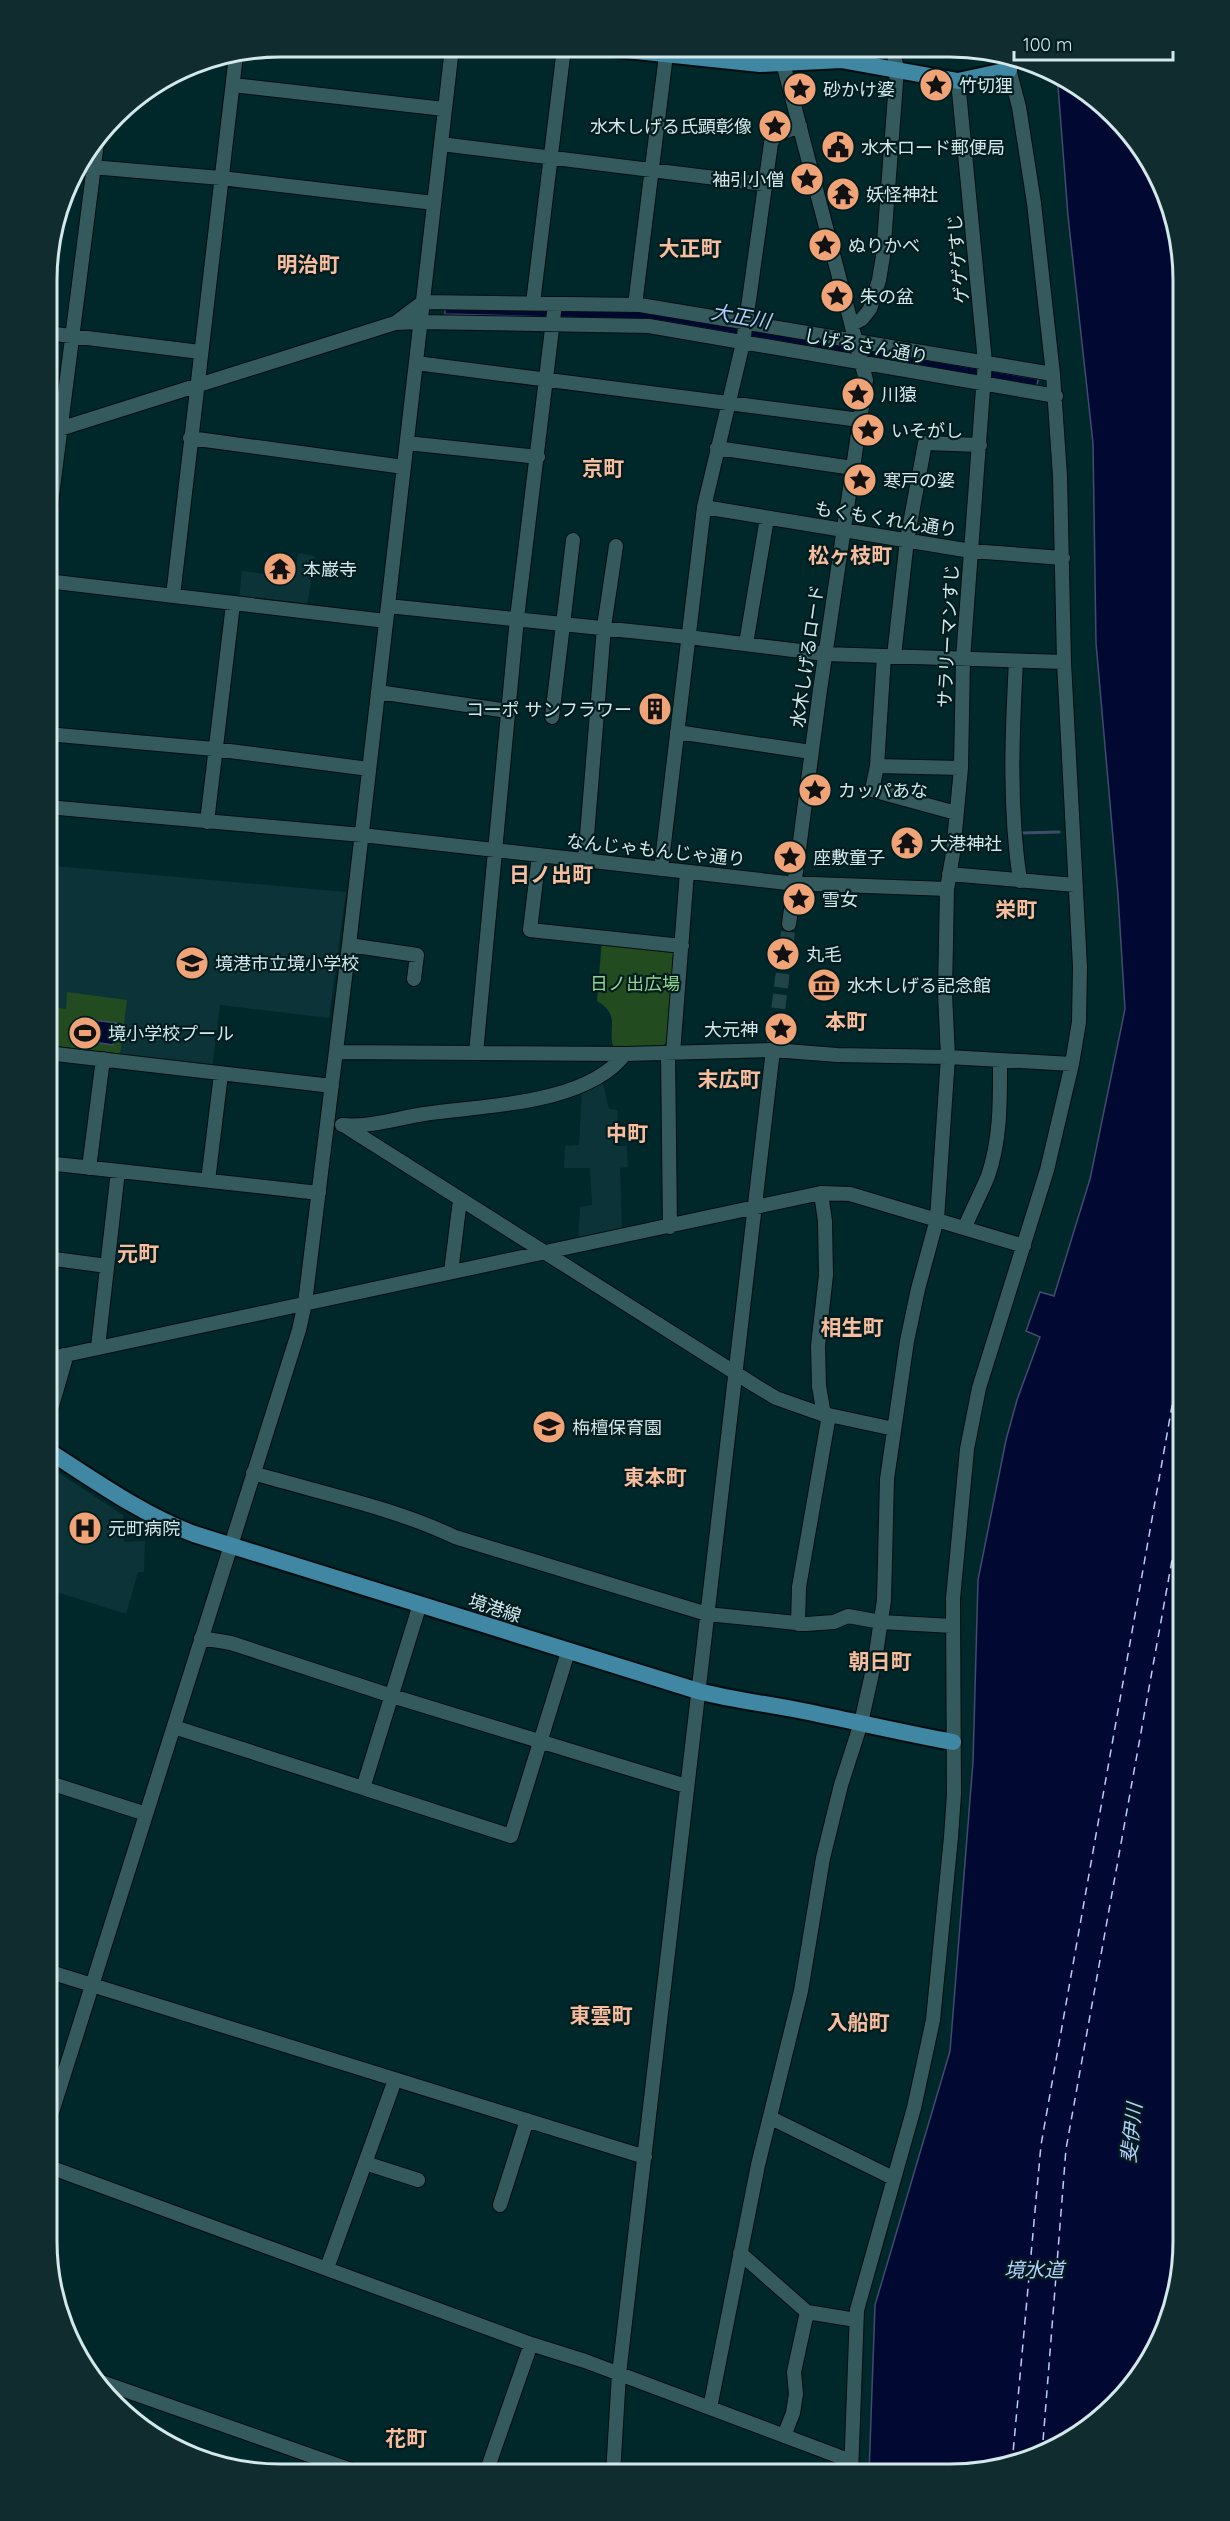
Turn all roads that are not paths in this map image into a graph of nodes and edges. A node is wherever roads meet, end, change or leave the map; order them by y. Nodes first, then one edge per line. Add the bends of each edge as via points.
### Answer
1 (451, 57) edge
2 (563, 57) edge
3 (666, 57) edge
4 (687, 57) edge
5 (778, 57) edge
6 (781, 57) edge
7 (796, 57) edge
8 (894, 57) edge
9 (235, 61) edge
10 (1003, 64) edge
11 (1008, 65) edge
12 (897, 69) junction
13 (958, 81) junction
14 (233, 85) junction
15 (444, 109) junction
16 (800, 126) junction
17 (441, 144) junction
18 (95, 156) edge
19 (550, 157) junction
20 (89, 166) edge
21 (94, 166) junction
22 (652, 169) junction
23 (222, 178) junction
24 (764, 184) junction
25 (434, 203) junction
26 (423, 302) junction
27 (533, 303) junction
28 (555, 304) junction
29 (635, 305) junction
30 (420, 322) junction
31 (746, 322) junction
32 (395, 323) junction
33 (554, 323) junction
34 (853, 324) junction
35 (57, 334) edge
36 (73, 336) junction
37 (857, 340) junction
38 (743, 343) junction
39 (200, 352) junction
40 (985, 362) junction
41 (416, 363) junction
42 (863, 363) junction
43 (1053, 374) junction
44 (548, 380) junction
45 (984, 384) junction
46 (196, 386) junction
47 (1056, 396) junction
48 (728, 404) junction
49 (861, 420) junction
50 (61, 429) junction
51 (57, 430) edge
52 (190, 438) junction
53 (407, 443) junction
54 (980, 446) junction
55 (717, 448) junction
56 (538, 457) junction
57 (57, 459) edge
58 (404, 466) junction
59 (853, 468) junction
60 (704, 507) junction
61 (767, 518) junction
62 (844, 531) junction
63 (573, 540) dead end
64 (907, 540) junction
65 (616, 546) dead end
66 (971, 551) junction
67 (1063, 558) junction
68 (57, 582) edge
69 (172, 596) junction
70 (233, 604) junction
71 (388, 606) junction
72 (517, 618) junction
73 (386, 621) junction
74 (561, 623) junction
75 (604, 627) junction
76 (688, 637) junction
77 (746, 644) junction
78 (825, 654) junction
79 (889, 656) junction
80 (963, 659) junction
81 (1016, 660) junction
82 (1064, 662) junction
83 (378, 692) junction
84 (508, 711) junction
85 (552, 717) dead end
86 (677, 732) junction
87 (57, 735) edge
88 (214, 749) junction
89 (811, 752) junction
90 (876, 766) junction
91 (961, 768) junction
92 (369, 769) junction
93 (57, 808) edge
94 (956, 813) junction
95 (207, 822) junction
96 (362, 835) junction
97 (495, 850) junction
98 (539, 855) junction
99 (585, 860) junction
100 (661, 869) junction
101 (687, 872) junction
102 (949, 874) junction
103 (1020, 881) junction
104 (794, 883) junction
105 (1075, 885) junction
106 (947, 889) junction
107 (789, 924) tunnel mouth
108 (349, 945) junction
109 (682, 946) junction
110 (414, 979) dead end
111 (773, 1050) junction
112 (337, 1052) junction
113 (476, 1053) junction
114 (671, 1053) junction
115 (57, 1054) edge
116 (625, 1054) junction
117 (948, 1057) junction
118 (103, 1059) junction
119 (1000, 1060) junction
120 (1072, 1064) junction
121 (221, 1074) junction
122 (332, 1086) junction
123 (327, 1122) junction
124 (345, 1126) junction
125 (57, 1164) edge
126 (89, 1168) junction
127 (118, 1171) junction
128 (208, 1181) junction
129 (319, 1193) junction
130 (821, 1193) junction
131 (460, 1200) junction
132 (755, 1208) junction
133 (937, 1219) junction
134 (670, 1227) junction
135 (964, 1227) junction
136 (1024, 1246) junction
137 (543, 1253) junction
138 (57, 1259) edge
139 (106, 1266) junction
140 (451, 1272) junction
141 (305, 1303) junction
142 (98, 1347) junction
143 (64, 1355) junction
144 (57, 1357) edge
145 (736, 1374) junction
146 (57, 1383) edge
147 (826, 1415) junction
148 (894, 1429) junction
149 (57, 1456) edge
150 (253, 1473) junction
151 (230, 1544) junction
152 (420, 1604) junction
153 (707, 1614) junction
154 (881, 1622) junction
155 (798, 1624) junction
156 (952, 1626) junction
157 (201, 1638) junction
158 (568, 1652) junction
159 (698, 1691) junction
160 (392, 1696) junction
161 (861, 1723) junction
162 (174, 1727) junction
163 (540, 1742) junction
164 (953, 1742) junction
165 (57, 1785) edge
166 (686, 1786) junction
167 (363, 1788) junction
168 (146, 1814) junction
169 (57, 1975) edge
170 (93, 1986) junction
171 (395, 2080) junction
172 (57, 2095) edge
173 (771, 2118) junction
174 (527, 2120) junction
175 (645, 2157) junction
176 (365, 2163) junction
177 (57, 2170) edge
178 (893, 2178) junction
179 (418, 2180) dead end
180 (500, 2205) dead end
181 (740, 2253) junction
182 (327, 2268) junction
183 (807, 2312) junction
184 (856, 2320) junction
185 (531, 2344) junction
186 (619, 2374) junction
187 (109, 2385) edge
188 (710, 2408) junction
189 (784, 2436) junction
190 (334, 2464) edge
191 (489, 2464) edge
192 (616, 2464) edge
193 (843, 2464) edge
194 (851, 2464) edge

1 - 15 street
2 - 19 street
3 - 22 street
4 - 5 main road via 760,64
6 - 16 street
7 - 12 main road
8 - 12 street
9 - 14 street
10 - 13 main road
11 - 43 street via 1019,107 1034,203
12 - 13 main road
12 - 34 street via 879,280 870,309
13 - 40 street, ゲゲゲすじ
14 - 15 street
14 - 23 street
15 - 17 street
16 - 24 street via 776,135 771,143
16 - 34 street
17 - 19 street
17 - 25 street
18 - 21 street
19 - 22 street
19 - 27 street
20 - 21 street
21 - 23 street
21 - 36 street
22 - 24 street
22 - 29 street
23 - 25 street
23 - 39 street
24 - 31 street
25 - 26 street
26 - 27 street
26 - 30 street
26 - 32 street
27 - 28 street
28 - 29 street
28 - 33 street
29 - 31 street
30 - 32 street, しげるさん通り
30 - 33 street, しげるさん通り
30 - 41 street
31 - 37 street
31 - 38 street
32 - 46 street
33 - 38 street, しげるさん通り via 649,326
33 - 44 street
34 - 37 street
35 - 36 street
36 - 39 street
36 - 50 street
37 - 40 street
37 - 42 street, 水木しげるロード
38 - 42 street, しげるさん通り
38 - 48 street
39 - 46 street
40 - 43 street
40 - 45 street, ゲゲゲすじ
41 - 44 street
41 - 53 street
42 - 45 street, しげるさん通り
42 - 49 street, 水木しげるロード via 866,380
43 - 47 street
44 - 48 street
44 - 56 street
45 - 47 street, しげるさん通り
45 - 54 street, サラリーマンすじ
46 - 50 street
46 - 52 street
47 - 67 street
48 - 49 street
48 - 55 street
49 - 59 street, 水木しげるロード
50 - 51 street
50 - 57 street
52 - 58 street
52 - 69 street
53 - 56 street
53 - 58 street
54 - 64 street via 925,443
54 - 66 street, サラリーマンすじ
55 - 59 street
55 - 60 street
56 - 72 street
58 - 71 street
59 - 62 street, 水木しげるロード
60 - 61 street, もくもくれん通り
60 - 76 street
61 - 62 street, もくもくれん通り
61 - 77 street
62 - 64 street, もくもくれん通り
62 - 78 street, 水木しげるロード
63 - 74 street
64 - 66 street, もくもくれん通り
64 - 79 street
65 - 75 street
66 - 67 street, もくもくれん通り
66 - 80 street, サラリーマンすじ
67 - 82 street
68 - 69 street
69 - 70 street
70 - 73 street
70 - 88 street
71 - 72 street
71 - 73 street
72 - 74 street
72 - 84 street
73 - 83 street
74 - 75 street
74 - 85 street
75 - 76 street
75 - 99 street
76 - 77 street
76 - 86 street
77 - 78 street
78 - 79 street
78 - 89 street, 水木しげるロード
79 - 80 street
79 - 90 street
80 - 81 street
80 - 91 street, サラリーマンすじ
81 - 82 street
81 - 103 street via 1012,792
82 - 105 street
83 - 84 street
83 - 92 street
84 - 97 street
86 - 89 street
86 - 100 street
87 - 88 street
88 - 92 street
88 - 95 street
89 - 104 street, 水木しげるロード
90 - 91 street
90 - 94 street via 872,790
91 - 94 street, サラリーマンすじ
92 - 96 street
93 - 95 street, なんじゃもんじゃ通り
94 - 102 street, サラリーマンすじ
95 - 96 street, なんじゃもんじゃ通り
96 - 97 street, なんじゃもんじゃ通り
96 - 108 street
97 - 98 street, なんじゃもんじゃ通り
97 - 113 street
98 - 99 street, なんじゃもんじゃ通り
98 - 109 street via 530,930
99 - 100 street, なんじゃもんじゃ通り
100 - 101 street, なんじゃもんじゃ通り
101 - 104 street, なんじゃもんじゃ通り
101 - 109 street
102 - 103 street
102 - 106 street, サラリーマンすじ
103 - 105 street
104 - 106 street, なんじゃもんじゃ通り
104 - 107 street, 水木しげるロード
105 - 120 street via 1080,1011
106 - 117 street, サラリーマンすじ
108 - 110 street via 417,955
108 - 112 street
109 - 114 street
111 - 114 street
111 - 117 street
111 - 132 street
112 - 113 street
112 - 122 street
113 - 116 street
114 - 116 street
114 - 134 street
115 - 118 street
116 - 124 street via 591,1083 534,1099
117 - 119 street
117 - 133 street, サラリーマンすじ
118 - 121 street
118 - 126 street
119 - 120 street
119 - 135 street via 1001,1111 995,1152
120 - 136 street
121 - 122 street
121 - 128 street
122 - 123 street
123 - 124 street
123 - 129 street
124 - 131 street
125 - 126 street
126 - 127 street
127 - 128 street
127 - 139 street
128 - 129 street
129 - 141 street
130 - 132 street
130 - 133 street via 850,1194
130 - 147 street via 826,1275 818,1346 819,1386
131 - 137 street
131 - 140 street
132 - 134 street
132 - 145 street
133 - 135 street
133 - 148 street, サラリーマンすじ via 907,1341
134 - 137 street
135 - 136 street
136 - 156 street via 972,1418 962,1490
137 - 140 street
137 - 145 street
138 - 139 street
139 - 142 street
140 - 141 street
141 - 142 street
141 - 150 street
142 - 143 street
143 - 144 street
143 - 146 street
145 - 147 street via 776,1398
145 - 153 street
147 - 148 street
147 - 155 street via 799,1587
148 - 154 street, サラリーマンすじ via 887,1479
149 - 151 main road, 境港線 via 165,1523
150 - 151 street
150 - 153 street
151 - 152 main road, 境港線
151 - 157 street
152 - 158 main road, 境港線
152 - 160 street
153 - 155 street
153 - 159 street
154 - 155 street via 848,1616 834,1622
154 - 156 street
154 - 161 street, サラリーマンすじ
156 - 164 street
157 - 160 street via 231,1643
157 - 162 street
158 - 159 main road, 境港線
158 - 163 street
159 - 161 main road, 境港線
159 - 166 street
160 - 163 street
160 - 167 street
161 - 164 main road, 境港線
161 - 173 street, サラリーマンすじ via 823,1858 801,1991
162 - 167 street
162 - 168 street
163 - 166 street
163 - 167 street via 511,1836
164 - 178 street via 951,1837 931,2031
165 - 168 street
166 - 175 street
168 - 170 street
169 - 170 street
170 - 171 street
170 - 172 street
171 - 174 street
171 - 176 street
173 - 178 street
173 - 181 street, サラリーマンすじ
174 - 175 street
174 - 180 street
175 - 186 street
176 - 179 street
176 - 182 street
177 - 182 street
178 - 184 street
181 - 183 street
181 - 188 street, サラリーマンすじ
182 - 185 street
183 - 184 street
183 - 189 street via 795,2366 793,2413
184 - 194 street
185 - 186 street
185 - 191 street
186 - 188 street
186 - 192 street
187 - 190 street
188 - 189 street
189 - 193 street

